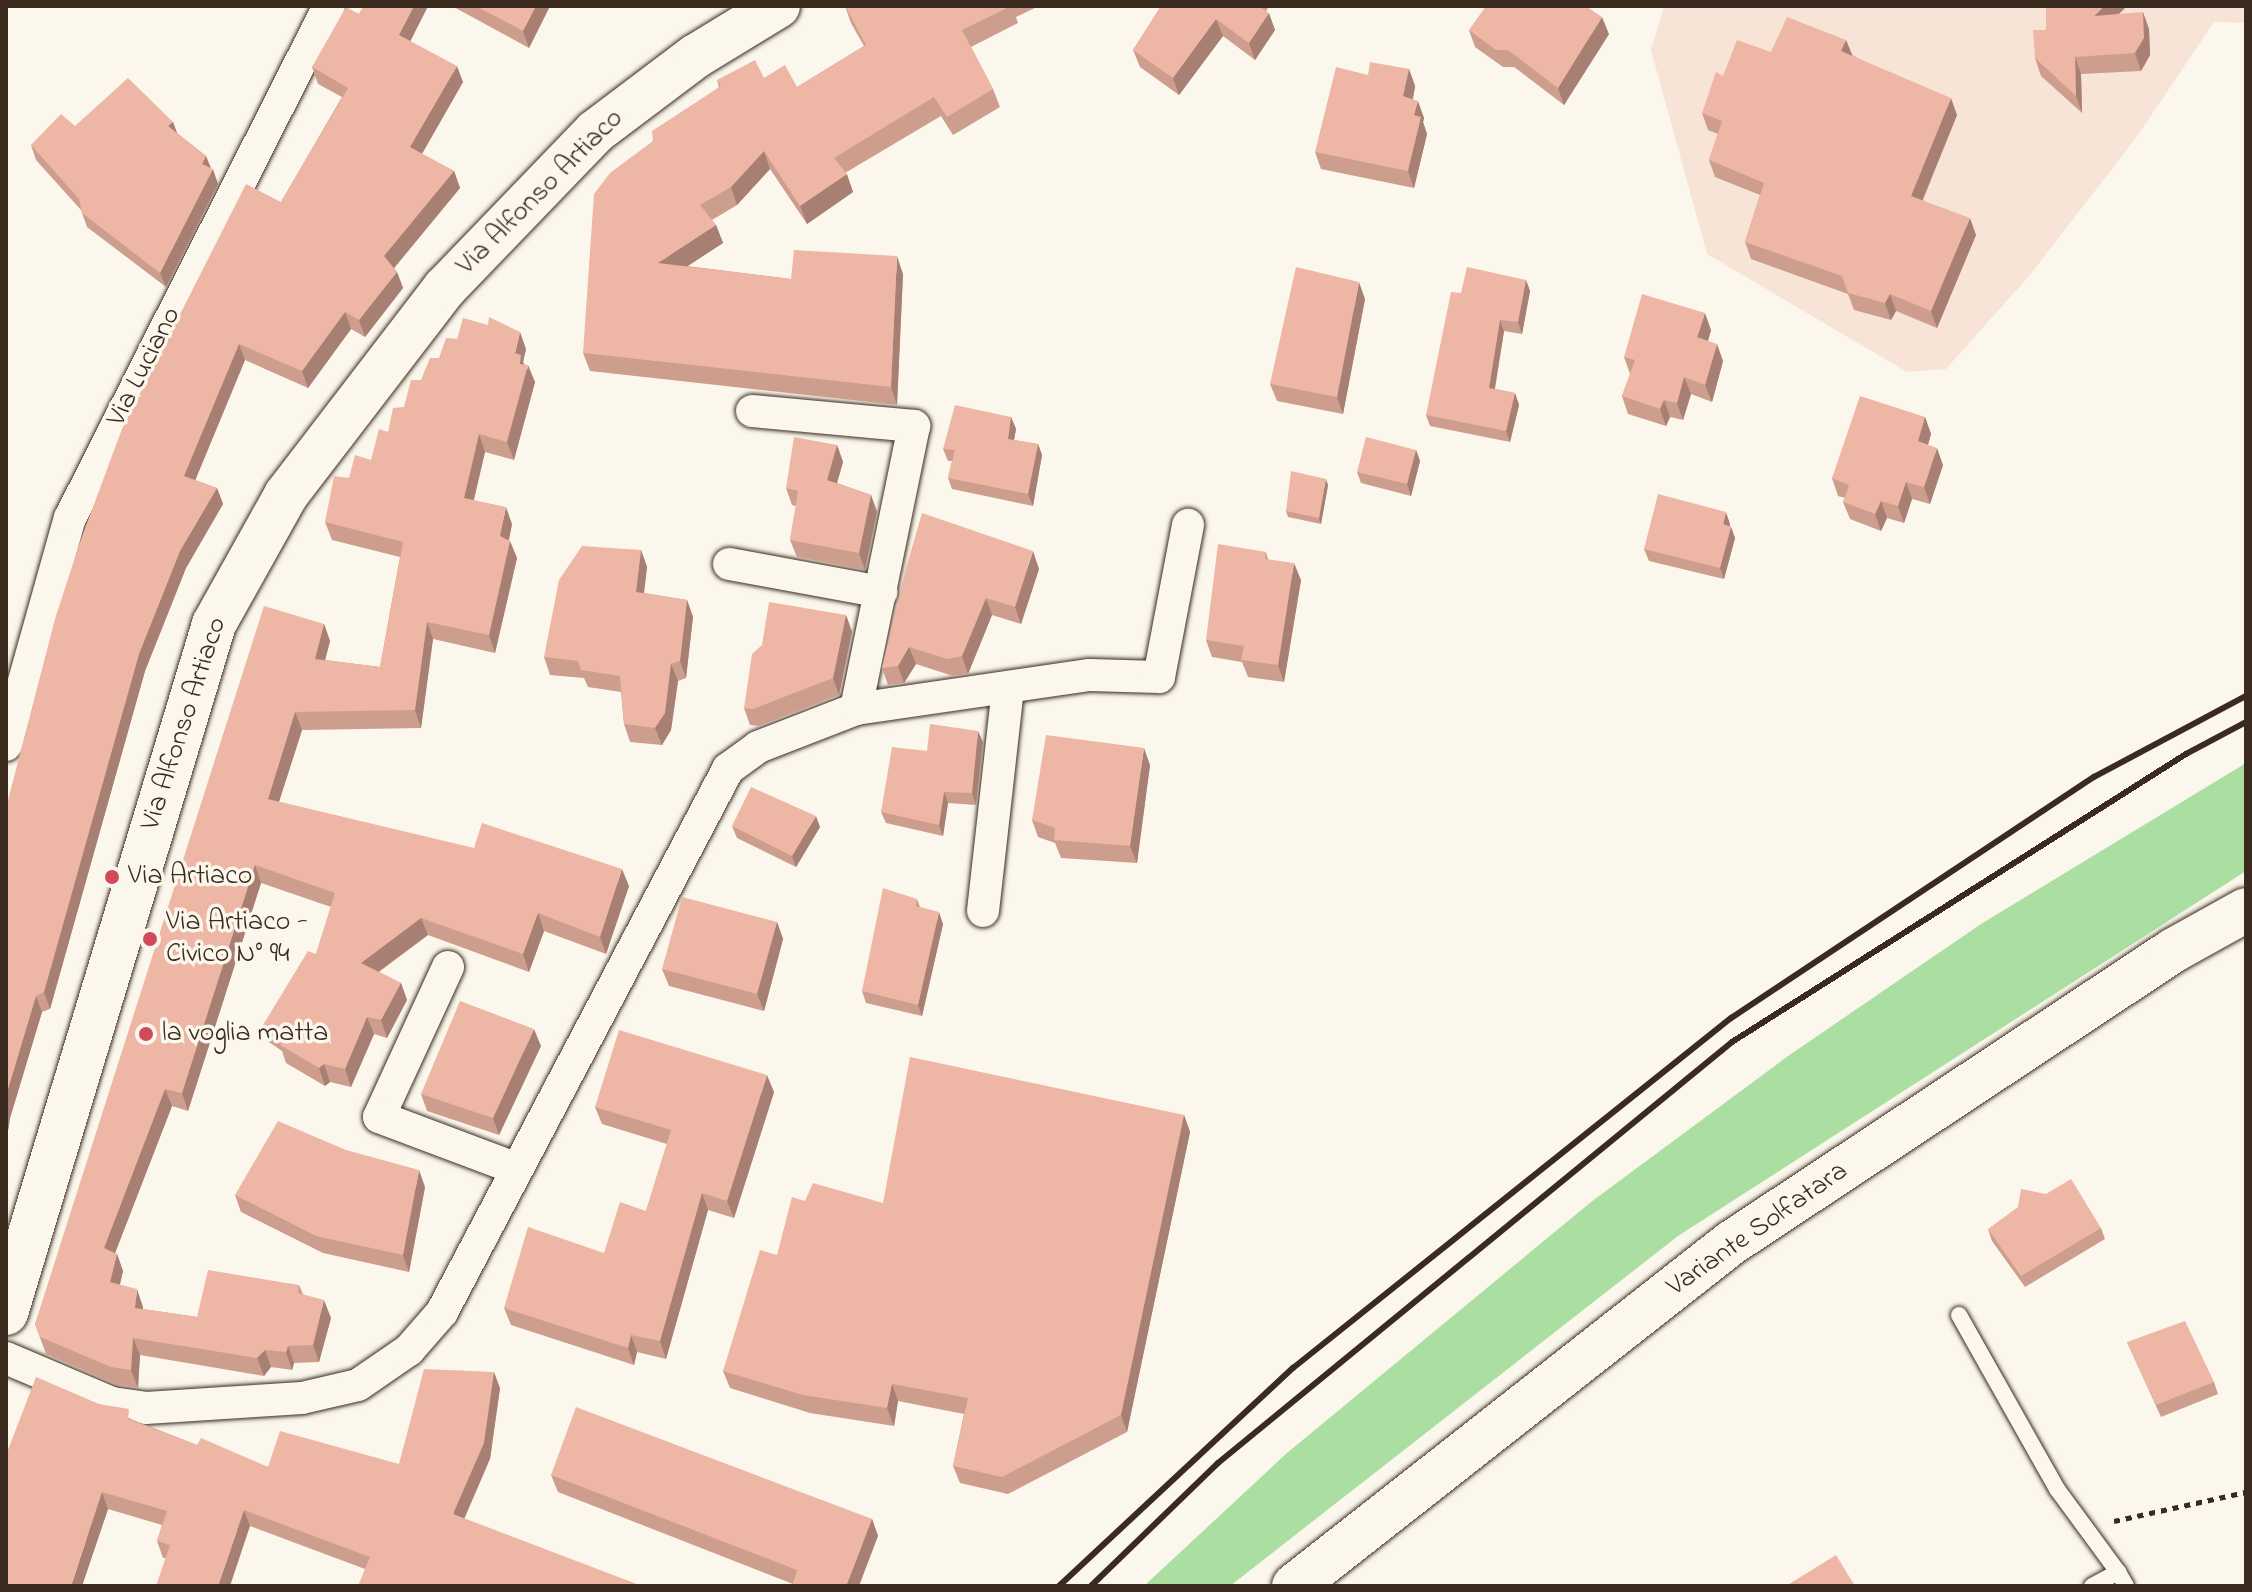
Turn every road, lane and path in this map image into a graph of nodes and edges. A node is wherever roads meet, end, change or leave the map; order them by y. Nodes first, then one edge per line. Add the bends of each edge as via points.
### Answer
1 (329, 6) edge
2 (778, 6) edge
3 (752, 411) dead end
4 (1188, 525) dead end
5 (729, 564) dead end
6 (881, 592) junction
7 (1008, 687) junction
8 (856, 709) junction
9 (6, 745) edge
10 (2246, 910) edge
11 (983, 911) dead end
12 (448, 967) dead end
13 (517, 1169) junction
14 (6, 1313) edge
15 (1959, 1315) dead end
16 (6, 1358) edge
17 (2246, 1492) edge
18 (2086, 1529) junction
19 (2122, 1579) edge
20 (1294, 1586) edge
21 (2092, 1586) edge

1 - 9 street, Via Luciano via 70,518
2 - 14 main road, Via Alfonso Artiaco via 696,56 595,132 445,288 286,495 214,624
3 - 6 street via 914,426
4 - 7 street via 1159,677 1090,675
5 - 6 street
6 - 8 street
7 - 8 street
7 - 11 street
8 - 13 street via 758,747 728,769
10 - 20 main road, Variante Solfatara via 2174,950 1731,1243
12 - 13 street via 379,1117
13 - 16 street via 442,1312 409,1350 358,1385 302,1398 146,1408 112,1403
15 - 18 lane via 2057,1489
17 - 18 path
18 - 19 lane
19 - 21 lane

